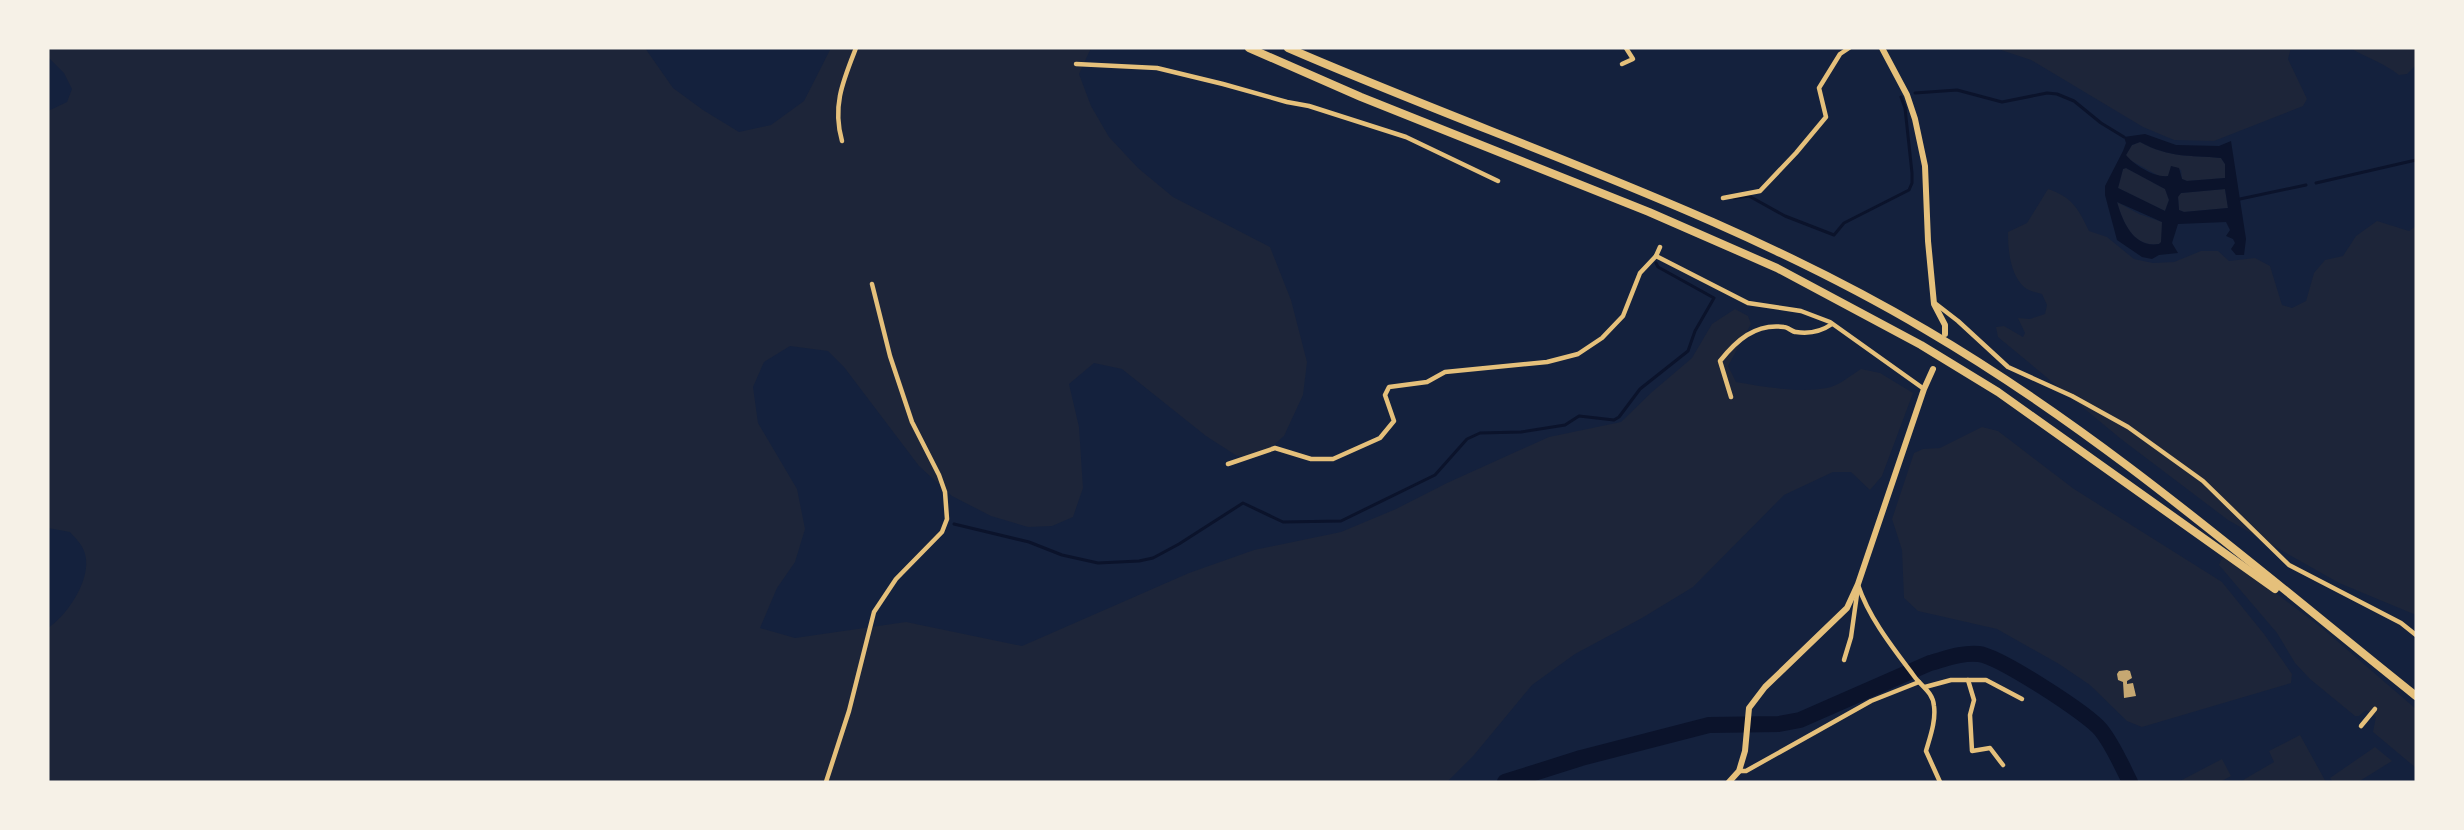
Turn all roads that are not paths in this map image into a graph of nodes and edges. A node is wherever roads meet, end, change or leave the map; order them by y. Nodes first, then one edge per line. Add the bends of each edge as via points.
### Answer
1 (856, 48) edge
2 (1243, 48) edge
3 (1249, 48) edge
4 (1288, 48) edge
5 (1626, 48) edge
6 (1849, 48) edge
7 (1882, 48) edge
8 (1278, 61) junction
9 (1076, 64) dead end
10 (1622, 64) dead end
11 (842, 141) dead end
12 (1498, 181) dead end
13 (1723, 198) dead end
14 (1660, 247) dead end
15 (1656, 256) junction
16 (872, 284) dead end
17 (1935, 304) junction
18 (1832, 324) junction
19 (1945, 334) dead end
20 (1934, 369) dead end
21 (1924, 388) junction
22 (1731, 397) dead end
23 (1228, 464) dead end
24 (1858, 584) junction
25 (2309, 611) junction
26 (2416, 635) edge
27 (1844, 660) dead end
28 (1917, 680) junction
29 (1968, 680) junction
30 (1925, 687) junction
31 (2416, 696) edge
32 (2022, 699) dead end
33 (2375, 709) dead end
34 (2361, 726) dead end
35 (2003, 765) dead end
36 (1739, 771) junction
37 (826, 782) edge
38 (1729, 782) edge
39 (1940, 782) edge

1 - 11 street via 837,103
2 - 8 highway
3 - 8 highway
4 - 25 highway via 1652,196 1800,263 1924,328 2092,438
5 - 10 street via 1633,59
6 - 13 street via 1840,54 1819,88 1826,117 1796,153 1760,191
7 - 17 main road via 1907,95 1925,166
8 - 25 highway via 1777,268 1911,339 1998,392
9 - 12 street via 1157,68 1309,106 1406,137
14 - 15 street
15 - 18 street via 1748,303 1801,311
15 - 23 street via 1640,273 1623,316 1602,338 1578,354 1547,362 1445,372 1427,382 1389,387 1385,395 1394,421 1380,438 1333,459 1311,459 1275,448
16 - 37 street via 912,422 945,492 947,519 942,532 896,579 874,612
17 - 19 main road
17 - 26 street via 2008,367 2128,427 2203,481 2289,566 2401,623
18 - 21 street
18 - 22 street via 1823,331 1758,329 1736,341 1720,361
20 - 21 main road
21 - 24 main road
24 - 27 street
24 - 28 street via 1875,621
24 - 36 main road via 1847,608 1765,687 1749,708
25 - 31 highway
28 - 30 street
28 - 36 street via 1871,700 1746,771
29 - 30 street
29 - 32 street via 1986,680
29 - 35 street via 1974,700 1970,716 1972,751 1990,747
30 - 39 street via 1935,708 1926,751
33 - 34 street
36 - 38 main road

